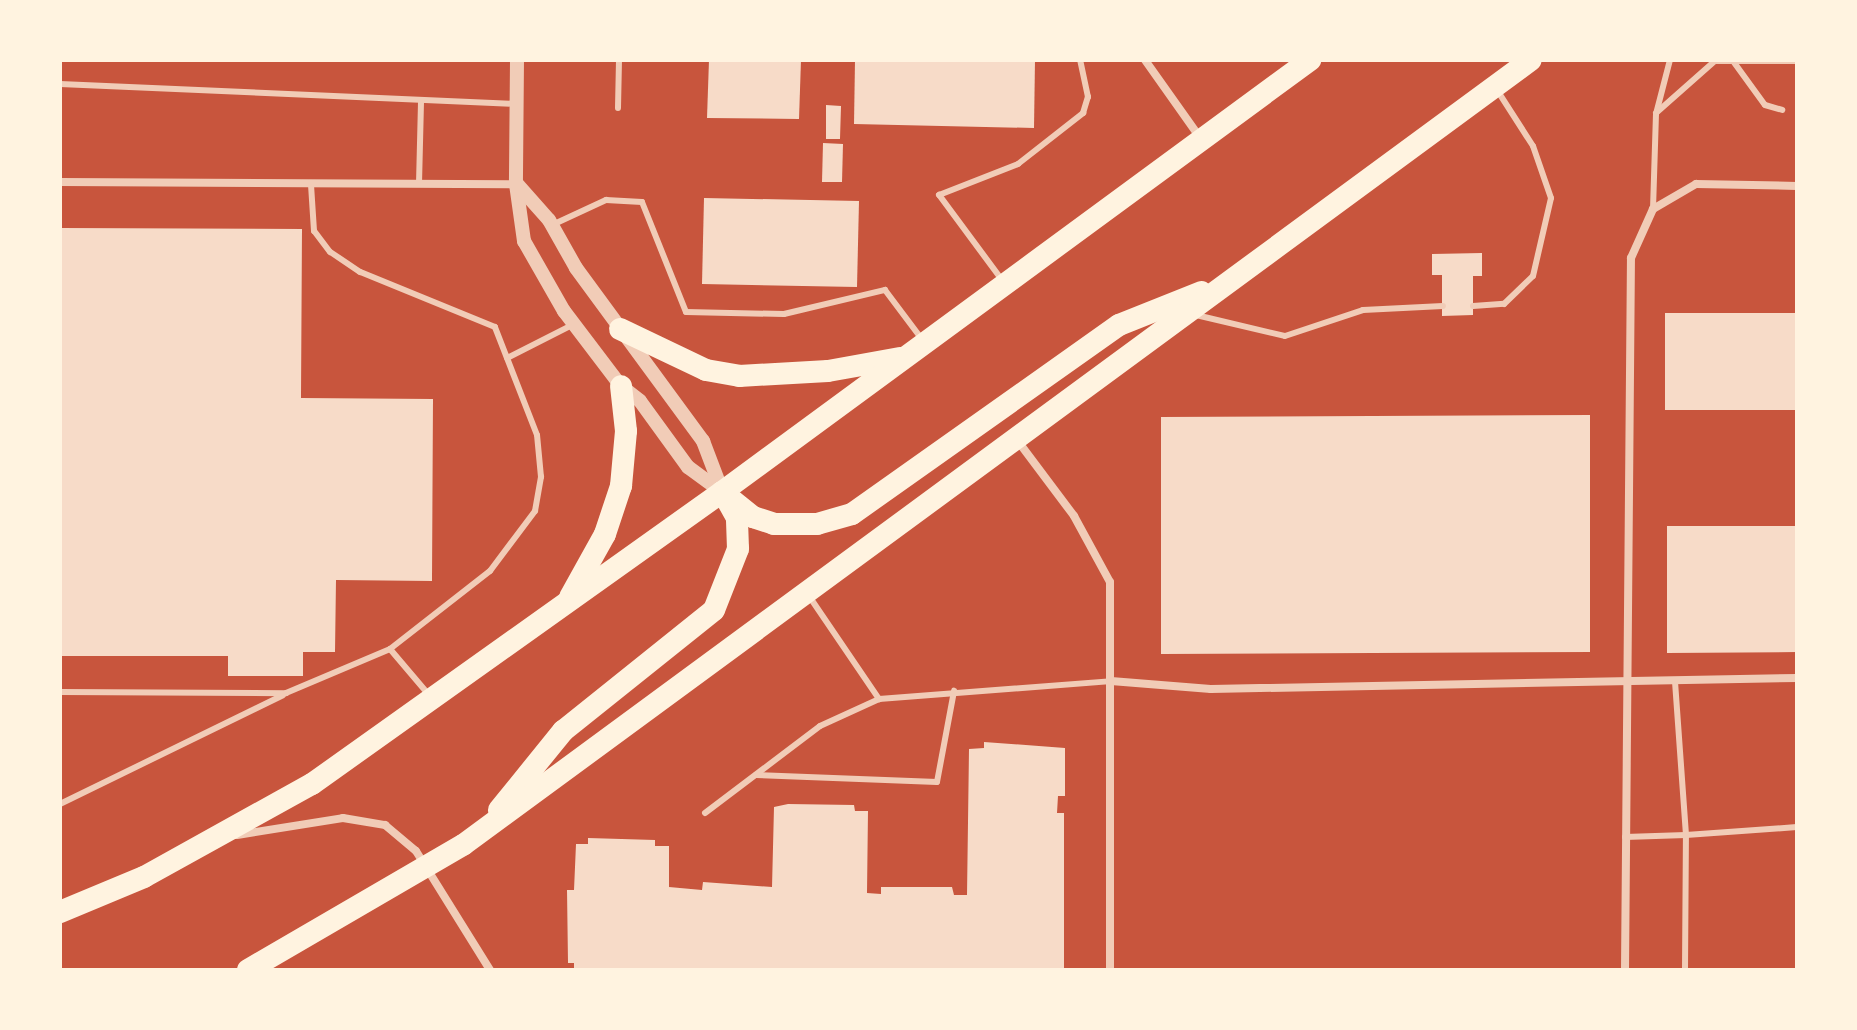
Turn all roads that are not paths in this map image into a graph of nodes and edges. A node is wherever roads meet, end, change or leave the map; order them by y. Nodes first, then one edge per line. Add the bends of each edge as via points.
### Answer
1 (517, 60) edge
2 (619, 60) edge
3 (1080, 60) edge
4 (1145, 60) edge
5 (1310, 60) edge
6 (1531, 60) edge
7 (1670, 60) edge
8 (1716, 60) edge
9 (1733, 61) edge
10 (1797, 61) edge
11 (60, 84) edge
12 (1494, 86) junction
13 (421, 100) junction
14 (517, 104) junction
15 (618, 108) dead end
16 (1782, 110) dead end
17 (1656, 114) junction
18 (1201, 140) junction
19 (60, 182) edge
20 (311, 184) junction
21 (419, 184) junction
22 (516, 184) junction
23 (1797, 186) edge
24 (1653, 209) junction
25 (552, 225) junction
26 (1242, 277) junction
27 (1004, 283) junction
28 (1443, 306) dead end
29 (1473, 306) dead end
30 (1189, 313) junction
31 (574, 324) junction
32 (620, 329) junction
33 (924, 342) junction
34 (905, 357) junction
35 (507, 358) junction
36 (621, 386) junction
37 (1017, 440) junction
38 (722, 492) junction
39 (807, 593) junction
40 (567, 602) junction
41 (390, 649) junction
42 (1797, 678) edge
43 (1111, 681) junction
44 (1675, 683) junction
45 (1624, 685) junction
46 (954, 691) junction
47 (60, 692) edge
48 (286, 693) junction
49 (879, 699) junction
50 (433, 700) junction
51 (756, 775) junction
52 (60, 804) edge
53 (705, 813) dead end
54 (1797, 827) edge
55 (481, 832) junction
56 (1686, 835) junction
57 (1625, 837) junction
58 (220, 838) junction
59 (427, 870) junction
60 (60, 912) edge
61 (248, 970) edge
62 (490, 970) edge
63 (1110, 970) edge
64 (1625, 970) edge
65 (1685, 970) edge

1 - 14 street
2 - 15 lane
3 - 27 lane via 1088,97 1083,113 1018,164 939,195
4 - 18 street
5 - 18 highway
6 - 12 highway
7 - 17 lane
8 - 9 lane
8 - 17 lane
9 - 10 lane
9 - 16 lane via 1765,105
11 - 13 lane
12 - 26 highway
12 - 29 lane via 1533,146 1551,198 1533,276 1504,304
13 - 14 lane
13 - 21 lane
14 - 22 street
17 - 24 lane
18 - 27 highway
19 - 20 street
20 - 21 street
20 - 35 lane via 314,231 330,252 360,272 495,327
21 - 22 street
22 - 25 street
22 - 31 street via 524,241
23 - 24 street via 1696,184
24 - 45 street via 1631,258
25 - 32 street
25 - 33 lane via 606,200 642,202 686,312 784,314 885,290
26 - 30 highway
26 - 38 highway via 1119,325 852,514 817,524 774,524 753,517
27 - 33 highway
28 - 30 lane via 1363,310 1285,336
30 - 37 highway
31 - 35 lane
31 - 36 street
32 - 34 highway via 706,370 739,376 828,371
32 - 38 street via 703,441
33 - 34 highway
34 - 38 highway
35 - 41 lane via 537,435 541,477 535,511 490,571
36 - 38 street via 640,401 688,467
36 - 40 highway via 626,431 621,486 605,534
37 - 39 highway
37 - 43 street via 1074,516 1110,582
38 - 40 highway
38 - 55 highway via 737,518 738,539 733,569 714,610 563,731
39 - 49 lane
39 - 55 highway
40 - 50 highway
41 - 48 lane
41 - 50 lane
42 - 44 street
43 - 45 street via 1211,689
43 - 46 lane
43 - 63 street
44 - 45 street
44 - 56 lane
45 - 57 street
46 - 49 lane
46 - 51 lane via 937,782
47 - 48 lane
48 - 52 lane
49 - 51 lane via 820,726
50 - 58 highway via 312,784
51 - 53 lane
54 - 56 lane
55 - 59 highway
56 - 57 lane
56 - 65 lane
57 - 64 street
58 - 59 street via 358,819 385,825 404,837
58 - 60 highway
59 - 61 highway
59 - 62 street

